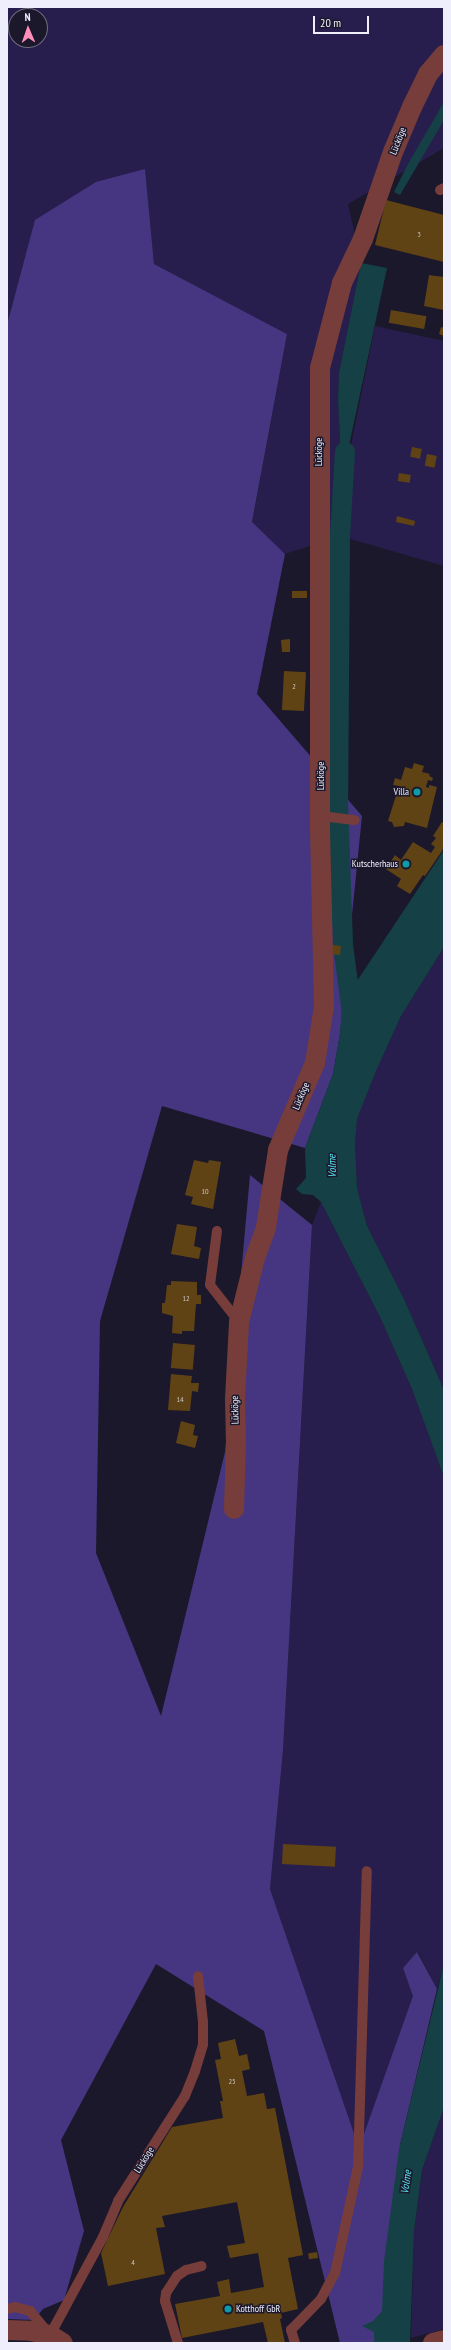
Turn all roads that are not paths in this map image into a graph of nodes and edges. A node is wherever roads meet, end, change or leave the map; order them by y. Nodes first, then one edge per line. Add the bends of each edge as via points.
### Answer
1 (444, 55) edge
2 (321, 816) junction
3 (355, 820) dead end
4 (217, 1231) dead end
5 (239, 1322) junction
6 (234, 1509) dead end
7 (367, 1871) dead end
8 (198, 1976) dead end
9 (202, 2266) dead end
10 (7, 2309) edge
11 (7, 2330) edge
12 (57, 2339) edge
13 (444, 2340) edge
14 (178, 2343) edge
15 (295, 2343) edge
16 (433, 2343) edge

1 - 2 street, Lücköge via 428,74 393,152 363,239 342,283 320,368
2 - 3 lane
2 - 5 street, Lücköge via 320,896 324,1006 315,1063 278,1150 266,1227 255,1258
4 - 5 lane via 210,1285
5 - 6 street, Lücköge via 234,1399
7 - 15 lane via 358,2167 335,2274 321,2299 291,2330
8 - 12 lane, Lücköge via 203,2044 195,2071 185,2096 118,2201
9 - 14 lane via 186,2270 177,2276 166,2293 165,2301
10 - 12 lane via 15,2307 30,2311
11 - 12 street via 31,2331
13 - 16 street

